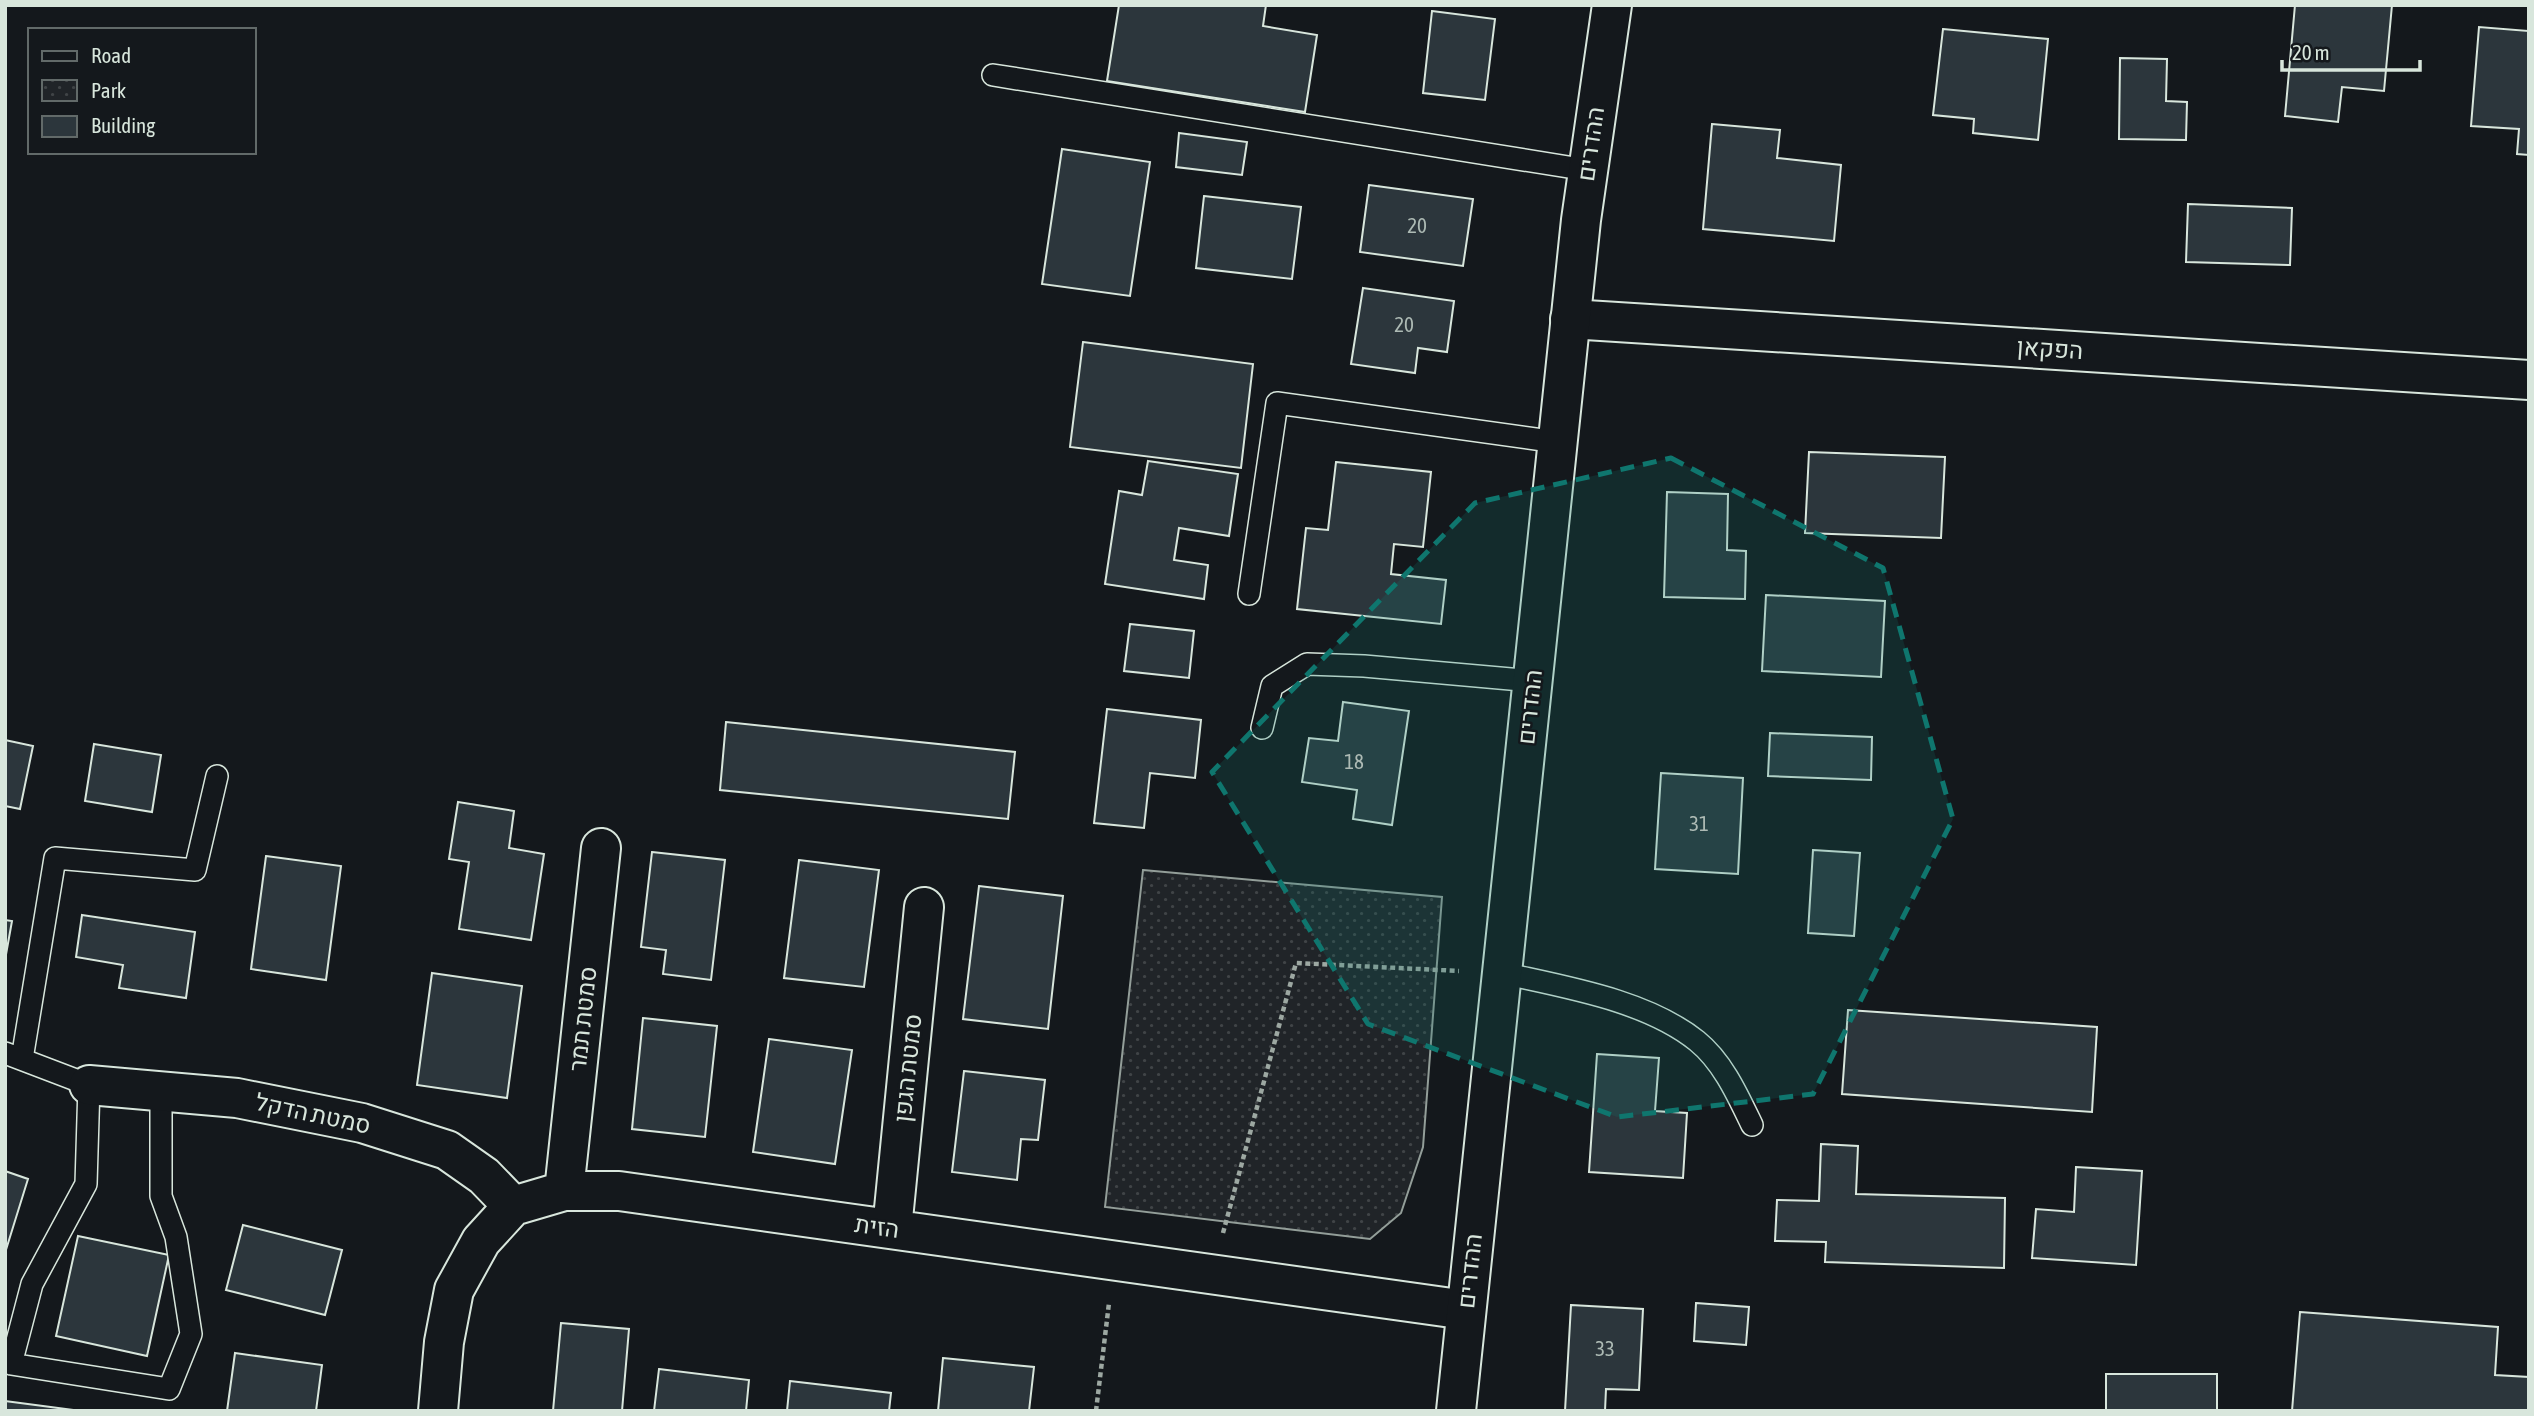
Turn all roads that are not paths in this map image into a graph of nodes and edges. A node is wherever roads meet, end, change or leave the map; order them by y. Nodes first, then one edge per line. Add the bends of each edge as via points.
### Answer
1 (1612, 5) edge
2 (993, 75) dead end
3 (1587, 170) junction
4 (1570, 319) junction
5 (2529, 380) edge
6 (1557, 442) junction
7 (1249, 594) dead end
8 (1532, 681) junction
9 (1262, 728) dead end
10 (217, 776) dead end
11 (601, 848) dead end
12 (924, 907) dead end
13 (1502, 973) junction
14 (13, 1056) edge
15 (89, 1085) junction
16 (161, 1091) junction
17 (1752, 1125) dead end
18 (564, 1191) junction
19 (513, 1206) junction
20 (892, 1229) junction
21 (1466, 1310) junction
22 (438, 1411) edge
23 (1456, 1411) edge

1 - 3 street, ההדרים
2 - 3 lane
3 - 4 street, ההדרים
4 - 5 street, הפקאן
4 - 6 street, ההדרים
6 - 7 lane via 1277,403
6 - 8 street, ההדרים
8 - 9 lane via 1307,664 1272,686
8 - 13 street, ההדרים
10 - 14 lane via 195,870 55,858
11 - 18 street, סמטת תמר
12 - 20 street, סמטת הגפן
13 - 17 lane via 1600,996 1652,1014 1698,1041 1728,1077
13 - 21 street, ההדרים
14 - 15 lane
15 - 16 street, סמטת הדקל
15 - 16 lane via 86,1184 32,1284 10,1364 169,1389 191,1334 176,1237 161,1196
16 - 19 street, סמטת הדקל via 237,1098 362,1122 447,1150 484,1176
18 - 19 street, הזית
18 - 20 street, הזית via 619,1191
19 - 22 street via 481,1241 454,1290
20 - 21 street, הזית
21 - 23 street, ההדרים

